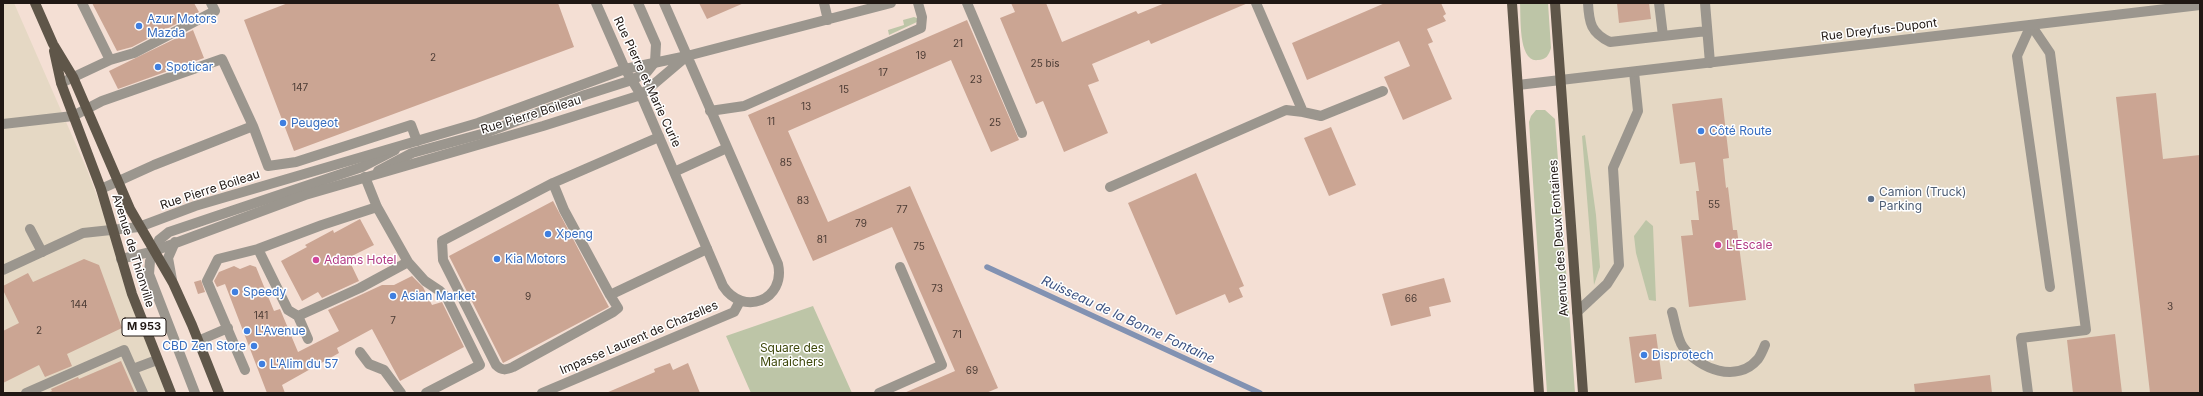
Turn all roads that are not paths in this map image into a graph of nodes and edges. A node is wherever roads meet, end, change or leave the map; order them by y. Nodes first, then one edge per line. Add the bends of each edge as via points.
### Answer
1 (35, 3) edge
2 (82, 3) edge
3 (211, 3) edge
4 (596, 3) edge
5 (638, 3) edge
6 (664, 3) edge
7 (824, 3) edge
8 (891, 3) edge
9 (918, 3) edge
10 (967, 3) edge
11 (1256, 3) edge
12 (1512, 3) edge
13 (1555, 3) edge
14 (1588, 3) edge
15 (1659, 3) edge
16 (1706, 3) edge
17 (2200, 5) edge
18 (828, 20) junction
19 (2031, 25) junction
20 (1707, 31) junction
21 (1663, 36) junction
22 (53, 44) junction
23 (687, 56) junction
24 (110, 60) junction
25 (655, 62) junction
26 (1710, 63) junction
27 (625, 69) junction
28 (1634, 72) junction
29 (73, 77) junction
30 (632, 80) junction
31 (1561, 80) junction
32 (61, 83) junction
33 (1518, 85) junction
34 (1383, 91) dead end
35 (642, 95) junction
36 (87, 108) junction
37 (710, 111) junction
38 (1303, 112) junction
39 (73, 116) junction
40 (3, 124) edge
41 (254, 126) junction
42 (1022, 133) dead end
43 (659, 137) junction
44 (417, 141) junction
45 (404, 145) junction
46 (727, 148) junction
47 (674, 172) junction
48 (367, 176) junction
49 (118, 182) junction
50 (553, 183) junction
51 (1110, 187) dead end
52 (101, 189) junction
53 (377, 207) junction
54 (139, 227) junction
55 (30, 229) dead end
56 (114, 231) junction
57 (175, 242) junction
58 (258, 249) junction
59 (707, 249) junction
60 (154, 251) junction
61 (42, 252) junction
62 (121, 259) junction
63 (408, 262) junction
64 (900, 266) dead end
65 (3, 270) edge
66 (173, 284) junction
67 (2050, 287) dead end
68 (610, 294) junction
69 (740, 301) junction
70 (1577, 312) junction
71 (1672, 312) dead end
72 (298, 316) junction
73 (228, 328) junction
74 (308, 339) dead end
75 (198, 341) junction
76 (1765, 345) dead end
77 (360, 352) dead end
78 (157, 360) junction
79 (133, 369) junction
80 (245, 370) dead end
81 (26, 393) edge
82 (143, 393) edge
83 (171, 393) edge
84 (195, 393) edge
85 (219, 393) edge
86 (401, 393) edge
87 (426, 393) edge
88 (542, 393) edge
89 (880, 393) edge
90 (1539, 393) edge
91 (1583, 393) edge
92 (2028, 393) edge

1 - 22 main road, Avenue de Thionville / M 953
2 - 24 street
3 - 24 street via 215,11 134,53
4 - 27 street, Rue Pierre et Marie Curie
5 - 25 street via 656,44
6 - 23 street
7 - 18 street
8 - 18 street, Rue Pierre Boileau
9 - 37 street via 922,17 921,28 744,106
10 - 42 street
11 - 38 street
12 - 33 main road
13 - 31 main road, Avenue des Deux Fontaines
14 - 21 street via 1589,20 1597,36 1610,42
15 - 21 street
16 - 20 street
17 - 19 street, Rue Dreyfus-Dupont
18 - 23 street, Rue Pierre Boileau
19 - 26 street, Rue Dreyfus-Dupont
19 - 67 street via 2018,56
19 - 92 street via 2050,52 2086,330 2021,338
20 - 21 street
20 - 26 street
22 - 29 main road, Avenue de Thionville / M 953
22 - 32 main road, Avenue de Thionville / M 953
23 - 25 street, Rue Pierre Boileau
23 - 35 street, Rue Pierre Boileau
23 - 37 street
24 - 29 street
25 - 27 street, Rue Pierre Boileau
25 - 30 street, Rue Pierre Boileau via 647,72
26 - 28 street, Rue Dreyfus-Dupont
27 - 30 street, Rue Pierre et Marie Curie
27 - 44 street, Rue Pierre Boileau via 478,123
28 - 31 street, Rue Dreyfus-Dupont
28 - 70 street via 1638,111 1613,168 1619,265 1607,284
29 - 32 street
29 - 36 main road, Avenue de Thionville / M 953
30 - 35 street, Rue Pierre et Marie Curie
30 - 48 street, Rue Pierre Boileau via 485,133 412,152
31 - 33 street
31 - 70 main road, Avenue des Deux Fontaines
32 - 39 main road, Avenue de Thionville / M 953
33 - 90 main road
34 - 38 street via 1321,116
35 - 43 street, Rue Pierre et Marie Curie
35 - 48 street, Rue Pierre Boileau via 544,126
36 - 39 street
36 - 41 street via 222,59
36 - 49 main road, Avenue de Thionville / M 953
37 - 46 street
38 - 51 street via 1286,110
39 - 40 street
39 - 52 main road, Avenue de Thionville / M 953
41 - 44 street via 268,166 296,162 411,125
41 - 49 street via 154,165
43 - 47 street, Rue Pierre et Marie Curie
43 - 50 street
44 - 45 street, Rue Pierre Boileau
45 - 54 street, Rue Pierre Boileau via 195,206
45 - 60 street, Rue Pierre Boileau via 362,167 169,232 159,240
46 - 47 street
46 - 69 street via 779,270 778,282 768,296 757,302
47 - 59 street, Rue Pierre et Marie Curie
48 - 53 street
48 - 57 street, Rue Pierre Boileau via 305,194
49 - 52 street
49 - 54 main road, Avenue de Thionville / M 953
50 - 68 street via 564,210
50 - 68 street via 442,241 443,260 496,365 507,370 613,312 618,308
52 - 56 main road, Avenue de Thionville / M 953
53 - 58 street
53 - 63 street
54 - 56 street, Rue Pierre Boileau
54 - 60 main road, Avenue de Thionville / M 953
55 - 61 street
56 - 61 street, Rue Pierre Boileau via 83,233
56 - 62 main road, Avenue de Thionville / M 953
57 - 60 street, Rue Pierre Boileau
57 - 66 street via 168,258
58 - 72 street via 288,310
58 - 73 street via 218,259 207,280
59 - 68 street
59 - 69 street, Rue Pierre et Marie Curie via 727,291
60 - 62 street, Rue Pierre Boileau
60 - 66 main road, Avenue de Thionville / M 953
60 - 84 street, Avenue de Thionville / M 953 via 149,274
61 - 65 street, Rue Pierre Boileau
62 - 78 main road, Avenue de Thionville / M 953
63 - 72 street via 360,288
63 - 87 street via 425,281 447,298 480,365
64 - 89 street via 942,365
66 - 75 main road, Avenue de Thionville / M 953
69 - 88 street, Impasse Laurent de Chazelles via 734,312
70 - 91 main road, Avenue des Deux Fontaines
71 - 76 street via 1682,346 1694,359 1710,370 1728,372 1744,369 1757,359
72 - 74 street
73 - 75 street
73 - 80 street
75 - 85 main road, Avenue de Thionville / M 953
77 - 86 street via 368,364 384,370
78 - 79 street
78 - 83 main road, Avenue de Thionville / M 953
79 - 81 street via 124,350
79 - 82 street

